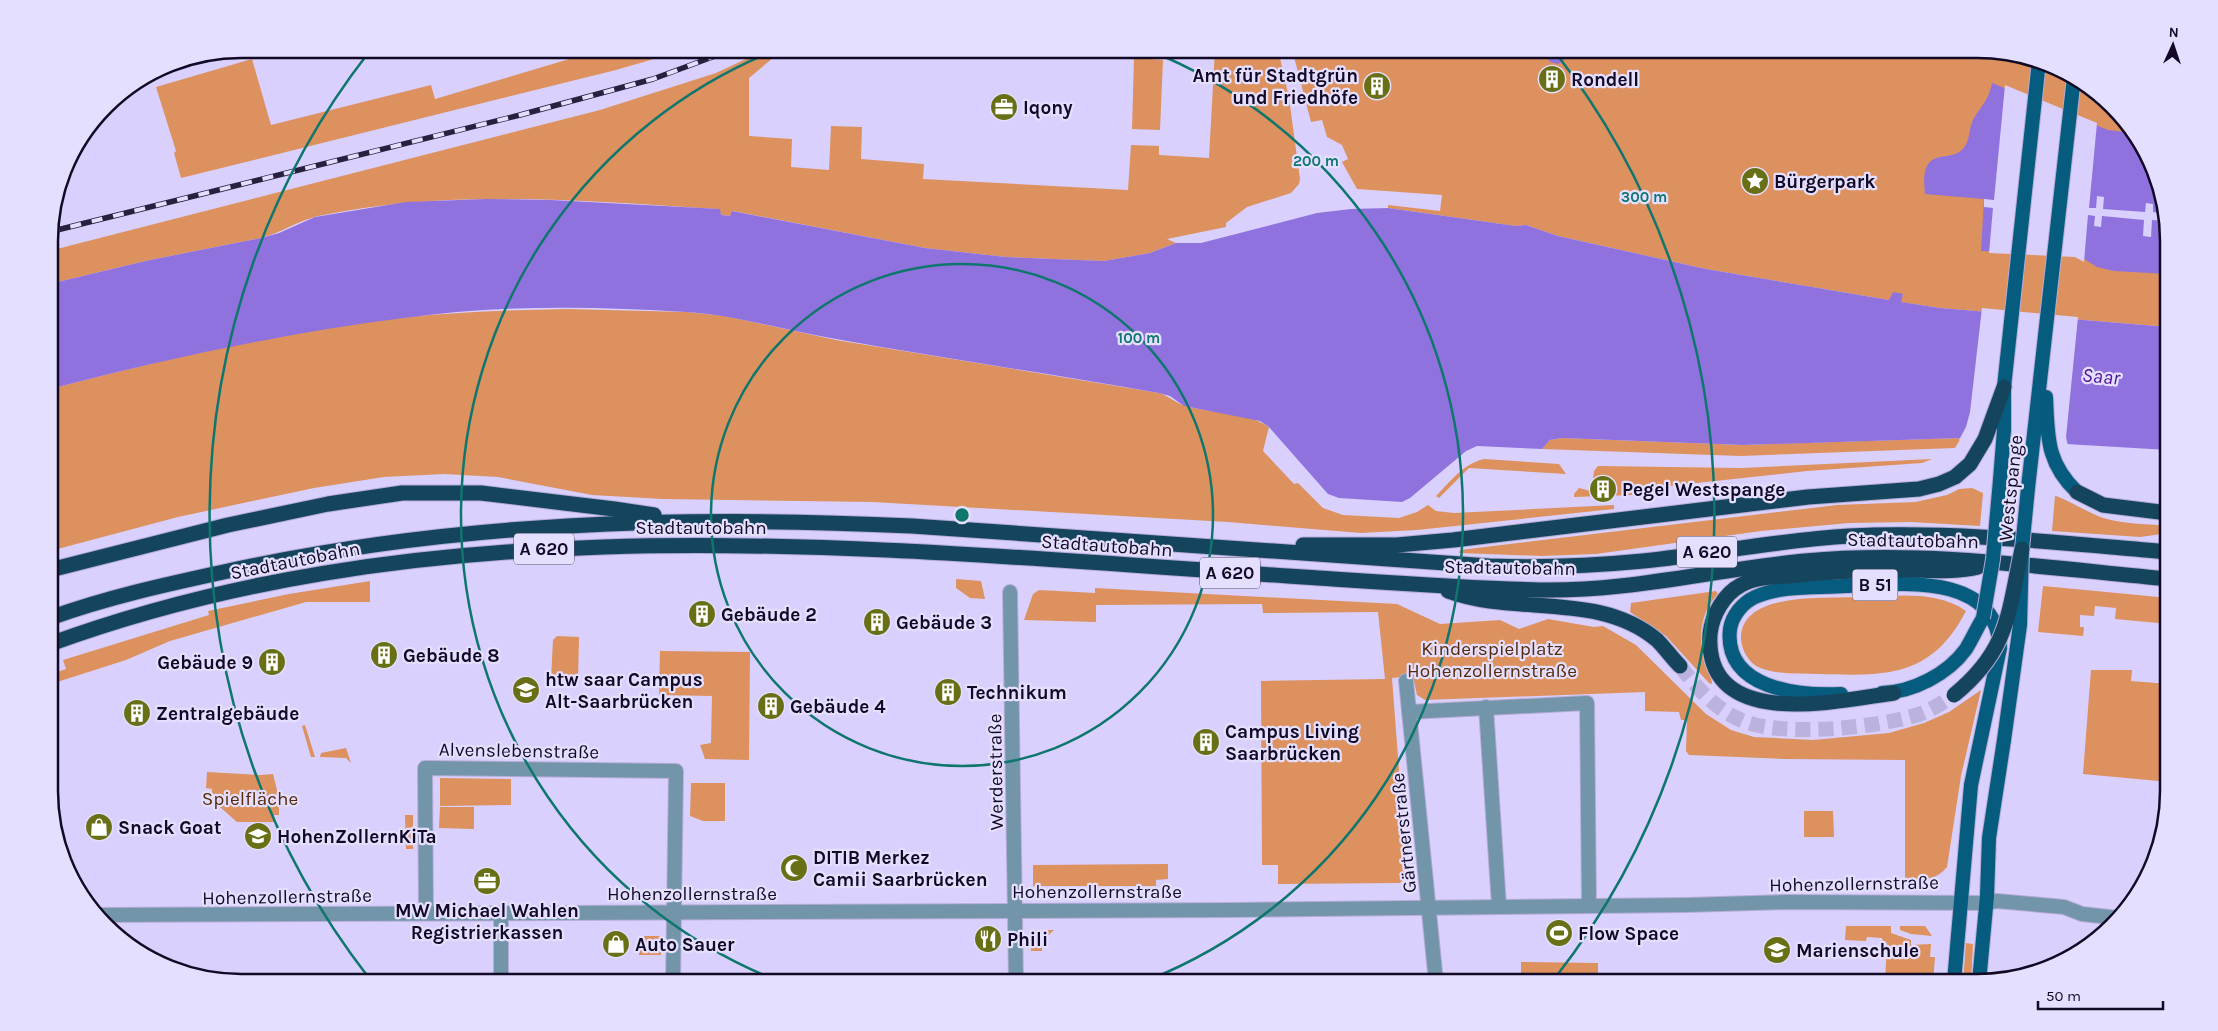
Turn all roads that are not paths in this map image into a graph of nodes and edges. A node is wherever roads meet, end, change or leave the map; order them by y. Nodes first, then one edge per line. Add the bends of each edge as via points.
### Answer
1 (2037, 68) edge
2 (2073, 85) edge
3 (2077, 87) edge
4 (2072, 104) junction
5 (2044, 358) junction
6 (2004, 387) junction
7 (2077, 492) joint
8 (2160, 511) edge
9 (685, 521) junction
10 (1246, 548) junction
11 (2022, 549) junction
12 (2160, 551) edge
13 (1994, 562) junction
14 (58, 568) edge
15 (2160, 578) edge
16 (1433, 586) junction
17 (1010, 592) dead end
18 (58, 616) edge
19 (58, 641) edge
20 (1680, 666) tunnel mouth
21 (1406, 681) dead end
22 (1894, 693) joint
23 (1954, 695) tunnel mouth
24 (1781, 697) junction
25 (1486, 707) junction
26 (1409, 712) junction
27 (1960, 901) junction
28 (1986, 903) junction
29 (1589, 905) junction
30 (1499, 906) junction
31 (1429, 907) junction
32 (1016, 910) junction
33 (674, 912) junction
34 (426, 913) junction
35 (501, 913) junction
36 (106, 914) edge
37 (2110, 917) edge
38 (502, 974) edge
39 (673, 974) edge
40 (1016, 974) edge
41 (1435, 974) edge
42 (1955, 974) edge
43 (1980, 974) edge

1 - 6 main road, Westspange
2 - 4 main road, Westspange
3 - 4 main road
4 - 5 main road, Westspange
5 - 7 main road via 2048,447 2066,481
5 - 11 main road, Westspange, bridge
6 - 10 highway via 1985,439 1970,464 1955,477 1919,489 1808,496 1397,545
6 - 22 main road, Westspange, bridge via 2004,430 1993,559 1983,618 1965,650 1940,672 1918,686
7 - 8 highway via 2103,505
9 - 10 highway, Stadtautobahn / A 620 via 912,526
9 - 14 highway via 614,508 481,493 402,493 328,504 228,525
9 - 18 highway, Stadtautobahn / A 620 via 517,528 366,545 282,559 130,593
10 - 12 highway, Stadtautobahn / A 620 via 1541,568 1644,561 1802,540 1893,535 1996,537
11 - 23 highway, bridge via 2004,630 1985,665
11 - 28 main road, Westspange, bridge via 2020,626 1989,838
13 - 15 highway, Stadtautobahn / A 620
13 - 16 highway, Stadtautobahn / A 620 via 1911,558 1805,561 1604,588 1544,590
13 - 24 highway via 1968,569 1806,574 1764,578 1741,585 1719,605 1714,616 1710,632 1713,660 1726,683 1737,692 1754,700
16 - 19 highway, Stadtautobahn / A 620 via 790,547 521,550 368,566 287,580 138,616
16 - 20 highway via 1493,603 1602,612 1646,632
17 - 32 street, Werderstraße
21 - 26 street, Gärtnerstraße
22 - 24 highway via 1821,703
24 - 27 main road, B 51 via 1754,679 1734,658 1730,646 1731,625 1736,614 1754,598 1795,588 1912,584 1942,586 1961,592 1990,613 1999,630 2000,648 1971,785
25 - 26 street
25 - 29 street via 1587,704
25 - 30 street
26 - 31 street, Gärtnerstraße
27 - 28 street, Hohenzollernstraße
27 - 29 street, Hohenzollernstraße
27 - 42 main road, B 51
28 - 37 street, Hohenzollernstraße via 1997,900 2038,904
28 - 43 main road, Westspange
29 - 30 street, Hohenzollernstraße
30 - 31 street, Hohenzollernstraße
31 - 32 street, Hohenzollernstraße
31 - 41 street, Gärtnerstraße
32 - 33 street, Hohenzollernstraße
32 - 40 street, Werderstraße
33 - 34 street, Alvenslebenstraße via 676,771 425,768
33 - 35 street, Hohenzollernstraße
33 - 39 street
34 - 35 street, Hohenzollernstraße
34 - 36 street, Hohenzollernstraße
35 - 38 street

